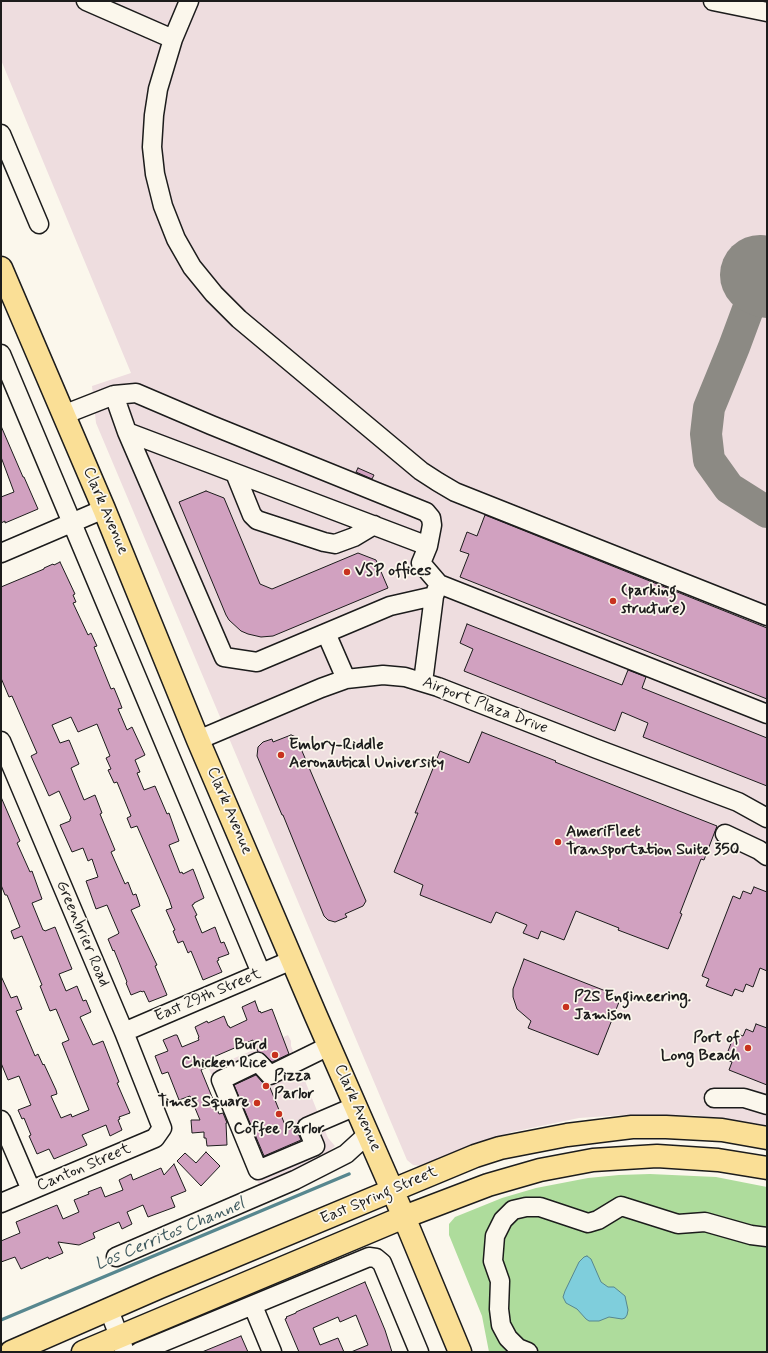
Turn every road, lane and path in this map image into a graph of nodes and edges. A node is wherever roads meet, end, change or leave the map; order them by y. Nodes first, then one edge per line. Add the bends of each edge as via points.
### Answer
1 (86, 1) edge
2 (188, 1) edge
3 (713, 1) edge
4 (767, 12) edge
5 (173, 40) junction
6 (1, 134) edge
7 (39, 224) dead end
8 (1, 268) edge
9 (1, 354) edge
10 (7, 386) edge
11 (114, 395) junction
12 (63, 415) junction
13 (126, 432) junction
14 (236, 473) junction
15 (104, 509) junction
16 (73, 523) junction
17 (374, 525) junction
18 (428, 546) junction
19 (1, 553) edge
20 (436, 590) junction
21 (767, 616) edge
22 (326, 633) junction
23 (346, 679) junction
24 (423, 682) junction
25 (767, 714) edge
26 (198, 740) junction
27 (1, 741) edge
28 (767, 818) edge
29 (724, 834) dead end
30 (767, 856) edge
31 (292, 960) junction
32 (261, 973) junction
33 (124, 1032) junction
34 (329, 1046) junction
35 (714, 1098) dead end
36 (767, 1105) edge
37 (356, 1106) junction
38 (1, 1120) edge
39 (162, 1128) joint
40 (370, 1138) junction
41 (767, 1138) edge
42 (767, 1168) edge
43 (390, 1186) junction
44 (31, 1190) junction
45 (1, 1203) edge
46 (404, 1217) junction
47 (767, 1237) edge
48 (116, 1257) dead end
49 (253, 1306) junction
50 (109, 1310) junction
51 (123, 1344) edge
52 (11, 1352) edge
53 (83, 1352) edge
54 (139, 1352) edge
55 (272, 1352) edge
56 (419, 1352) edge
57 (460, 1352) edge
58 (528, 1352) edge

1 - 5 street
2 - 5 street
3 - 4 street
5 - 21 street via 158,89 154,115 152,147 155,174 176,239 192,267 239,319 415,466 438,482 456,492
6 - 7 street
8 - 12 main road, Clark Avenue
9 - 10 street, Clark Avenue
10 - 16 street, Clark Avenue
11 - 12 street
11 - 13 street
11 - 18 street via 136,392 426,512 431,518 432,525
12 - 15 main road, Clark Avenue
13 - 14 street
13 - 22 street via 224,657 257,662
14 - 17 street
14 - 17 street via 252,515 257,520 335,544 354,537
15 - 16 street
15 - 26 main road, Clark Avenue
16 - 19 street
16 - 32 street, Clark Avenue
17 - 18 street
18 - 20 street via 421,563
20 - 22 street
20 - 24 street
20 - 25 street
22 - 23 street
23 - 24 street, Airport Plaza Drive via 383,675
23 - 26 street, Airport Plaza Drive
24 - 28 street, Airport Plaza Drive via 738,802
26 - 31 main road, Clark Avenue
27 - 33 street, Greenbrier Road
29 - 30 street
31 - 32 street, East 29th Street
31 - 34 main road, Clark Avenue
32 - 33 street, East 29th Street
33 - 39 street, Greenbrier Road
34 - 37 main road, Clark Avenue
34 - 37 street via 270,1074 258,1062 221,1080 258,1170 315,1146 307,1127
35 - 36 street via 744,1098
37 - 40 main road, Clark Avenue
38 - 44 street
39 - 44 street, Canton Street via 155,1138
40 - 43 main road, Clark Avenue
40 - 48 street via 302,1177
41 - 43 main road, East Spring Street via 722,1130 666,1127 632,1127 592,1132 500,1148
42 - 46 main road, East Spring Street via 718,1160 657,1156 593,1160 540,1170
43 - 46 main road, Clark Avenue
43 - 50 main road, East Spring Street
44 - 45 street, Canton Street
46 - 51 main road, East Spring Street
46 - 57 main road, Clark Avenue
47 - 58 street via 705,1222 678,1224 621,1206 588,1223 540,1207 513,1210 503,1220 496,1236 493,1261 500,1281 501,1325 508,1338 518,1348
49 - 54 street
49 - 55 street
49 - 56 street via 369,1257 376,1258 382,1263
50 - 51 street
50 - 52 main road, East Spring Street
51 - 53 main road, East Spring Street

